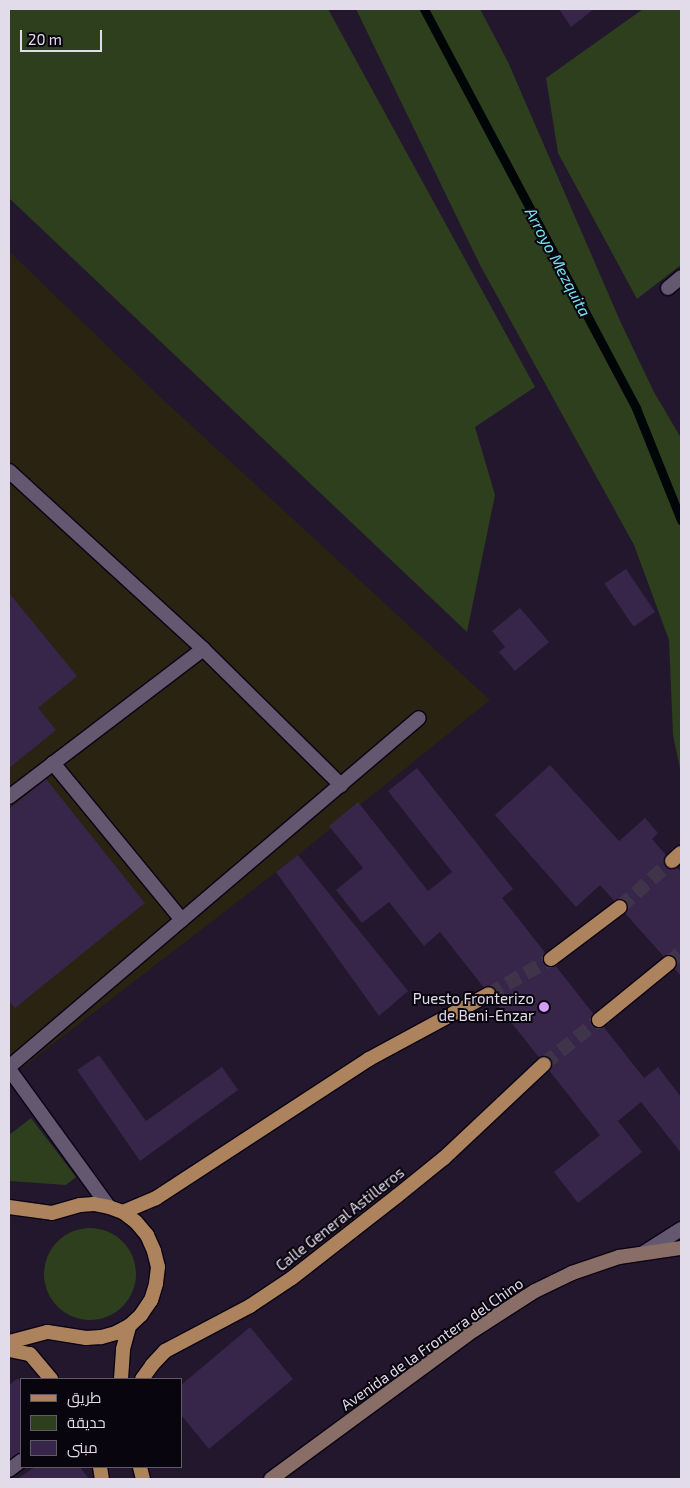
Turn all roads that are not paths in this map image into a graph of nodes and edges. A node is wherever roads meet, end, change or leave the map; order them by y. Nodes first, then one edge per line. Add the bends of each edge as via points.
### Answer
1 (681, 277) edge
2 (668, 288) dead end
3 (9, 471) edge
4 (203, 649) junction
5 (419, 718) dead end
6 (53, 763) junction
7 (341, 785) junction
8 (9, 797) edge
9 (620, 907) tunnel mouth
10 (182, 920) junction
11 (550, 958) tunnel mouth
12 (669, 963) tunnel mouth
13 (489, 994) tunnel mouth
14 (599, 1020) tunnel mouth
15 (544, 1064) tunnel mouth
16 (9, 1068) edge
17 (9, 1207) edge
18 (109, 1207) junction
19 (123, 1212) junction
20 (681, 1229) edge
21 (681, 1248) edge
22 (645, 1252) junction
23 (129, 1326) junction
24 (9, 1342) edge
25 (9, 1350) edge
26 (50, 1378) edge
27 (121, 1378) edge
28 (143, 1378) edge
29 (20, 1462) edge
30 (9, 1470) edge
31 (272, 1479) edge

1 - 2 street
3 - 4 street
4 - 6 street
4 - 7 street
5 - 7 street
6 - 8 street
6 - 10 street
7 - 10 street
9 - 11 main road
10 - 16 street
12 - 14 main road
13 - 19 main road via 369,1059 156,1198
15 - 28 main road, Calle General Astilleros via 444,1158 397,1196 292,1278 250,1306 165,1351
16 - 18 street
17 - 18 main road via 52,1213 80,1205
18 - 19 main road
19 - 23 main road via 147,1235 158,1267 151,1300
20 - 22 street
21 - 22 main road, Avenida de la Frontera del Chino
22 - 31 main road, Avenida de la Frontera del Chino via 572,1273 535,1291 474,1330
23 - 24 main road via 101,1337 47,1332
23 - 27 main road
25 - 26 main road via 30,1354
29 - 30 street

